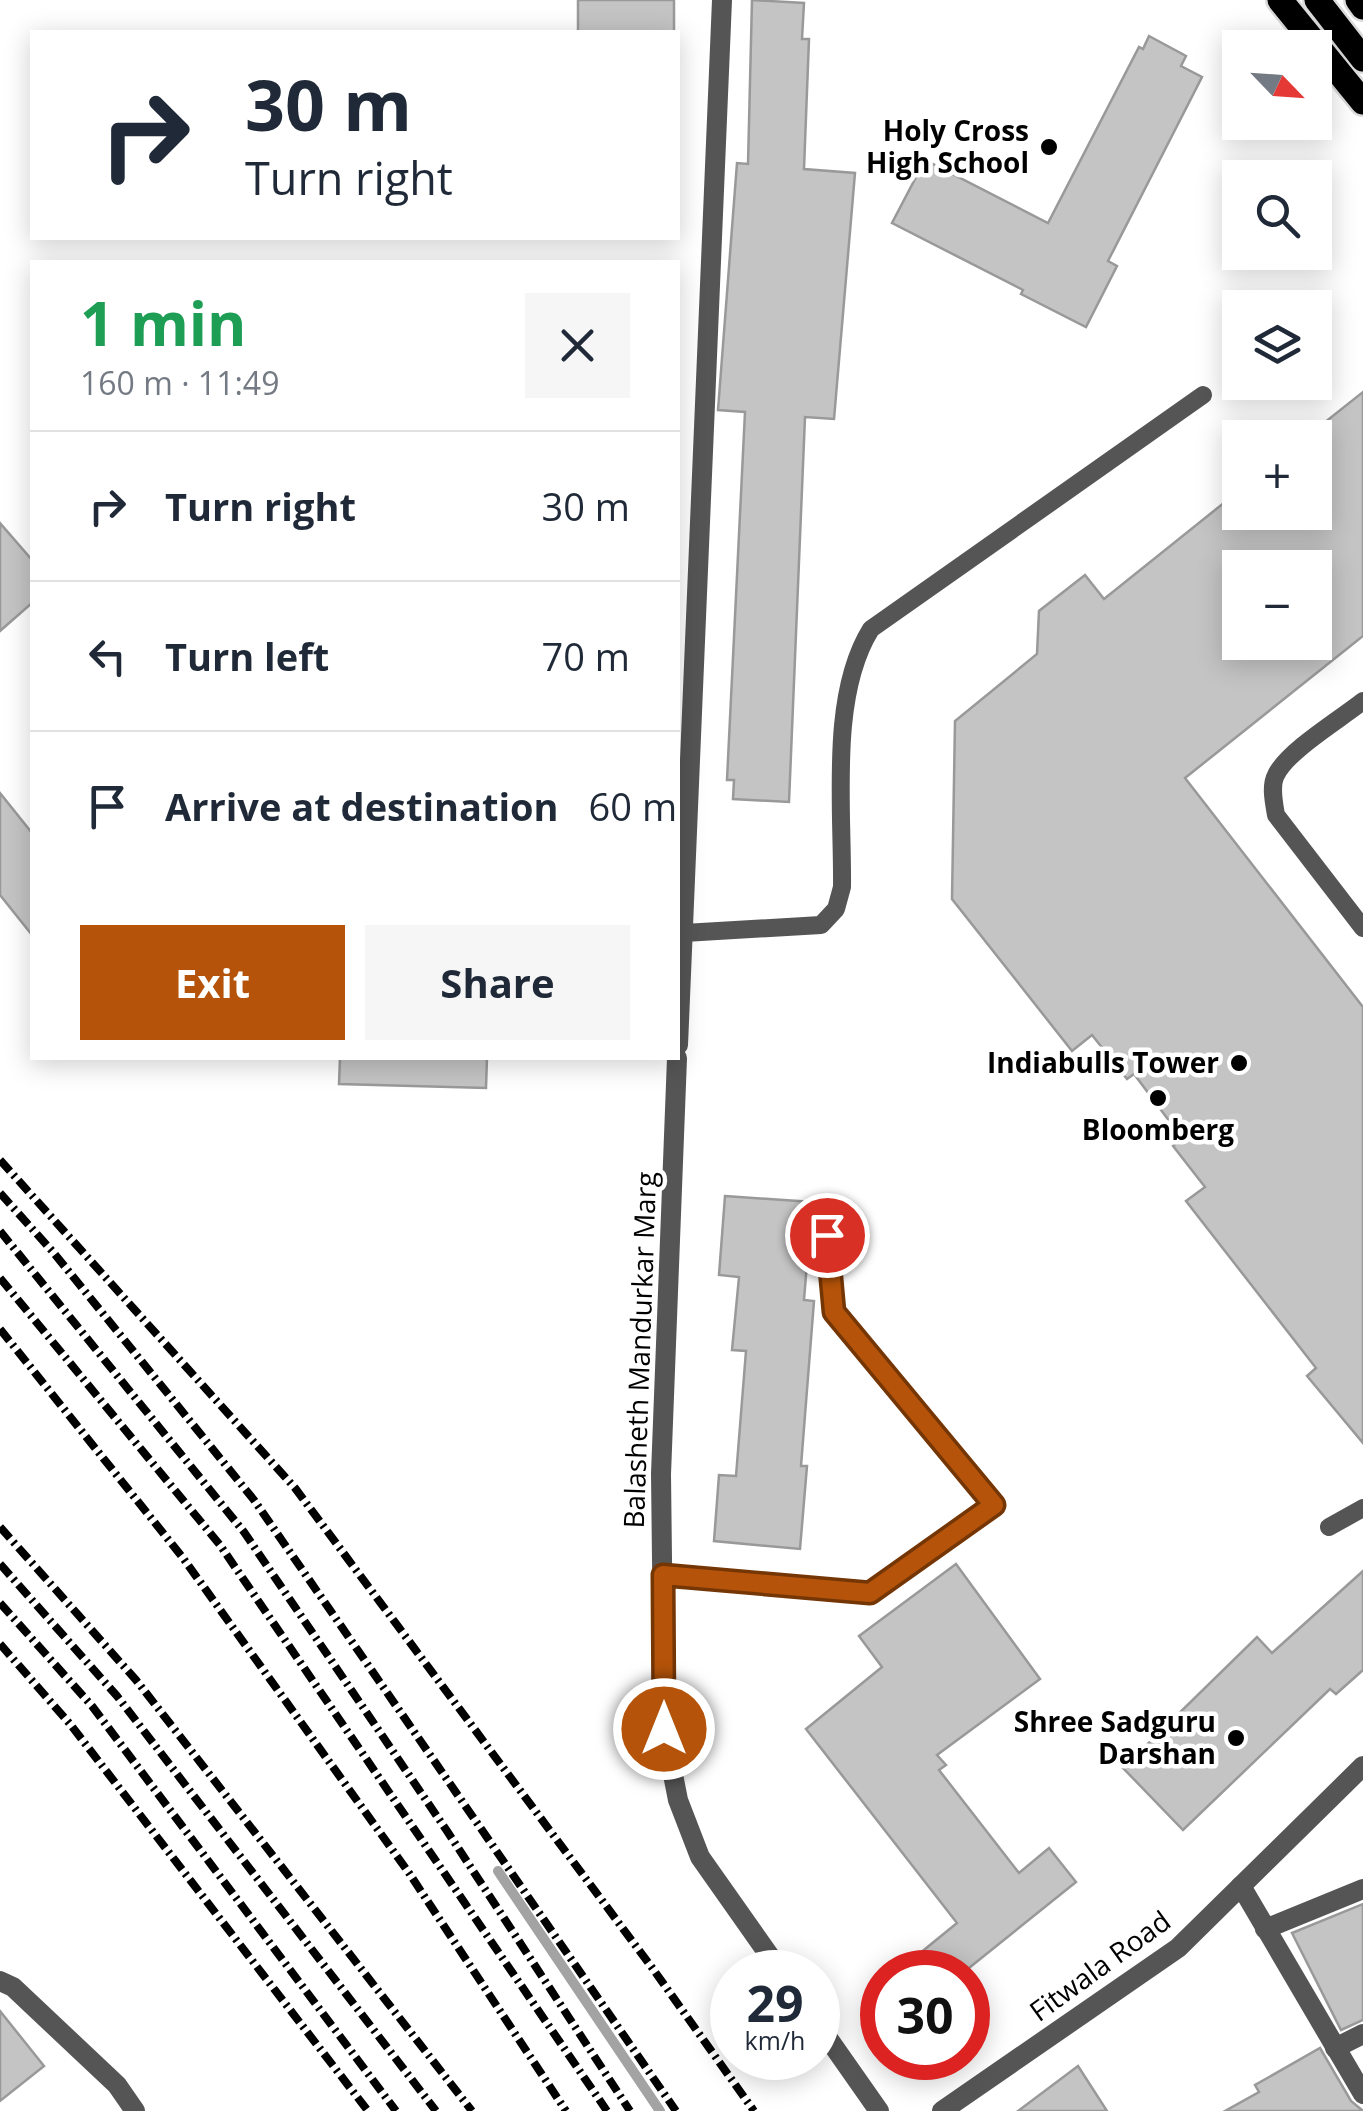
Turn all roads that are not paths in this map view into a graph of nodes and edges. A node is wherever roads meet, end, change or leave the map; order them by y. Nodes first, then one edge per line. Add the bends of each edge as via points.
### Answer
1 (722, 0) edge
2 (1280, 0) edge
3 (1317, 0) edge
4 (1358, 0) edge
5 (1363, 7) edge
6 (1363, 58) edge
7 (1363, 102) edge
8 (1203, 395) dead end
9 (1363, 701) edge
10 (1363, 928) edge
11 (684, 933) junction
12 (680, 1008) edge
13 (677, 1060) edge
14 (827, 1235) dead end
15 (1363, 1508) edge
16 (1330, 1526) dead end
17 (663, 1575) junction
18 (1363, 1766) edge
19 (1242, 1886) junction
20 (1363, 1889) edge
21 (1265, 1929) junction
22 (766, 1950) edge
23 (0, 1981) edge
24 (1363, 2034) edge
25 (1335, 2048) junction
26 (840, 2055) edge
27 (1363, 2094) edge
28 (135, 2111) edge
29 (879, 2111) edge
30 (942, 2111) edge

1 - 11 street
2 - 7 main road
3 - 6 main road
4 - 5 main road
8 - 11 lane via 871,629 844,696 842,887 832,916 821,925
9 - 10 lane via 1276,775 1273,795 1276,815
11 - 12 street
13 - 17 street, Balasheth Mandurkar Marg
14 - 17 lane via 834,1312 994,1505 870,1593
15 - 16 lane
17 - 22 street, Balasheth Mandurkar Marg via 664,1729 678,1800 700,1857
18 - 19 street, Fitwala Road
19 - 21 street
19 - 30 street, Fitwala Road via 1178,1948
20 - 21 street
21 - 25 street
23 - 28 street via 117,2085
24 - 25 street
25 - 27 street
26 - 29 street

